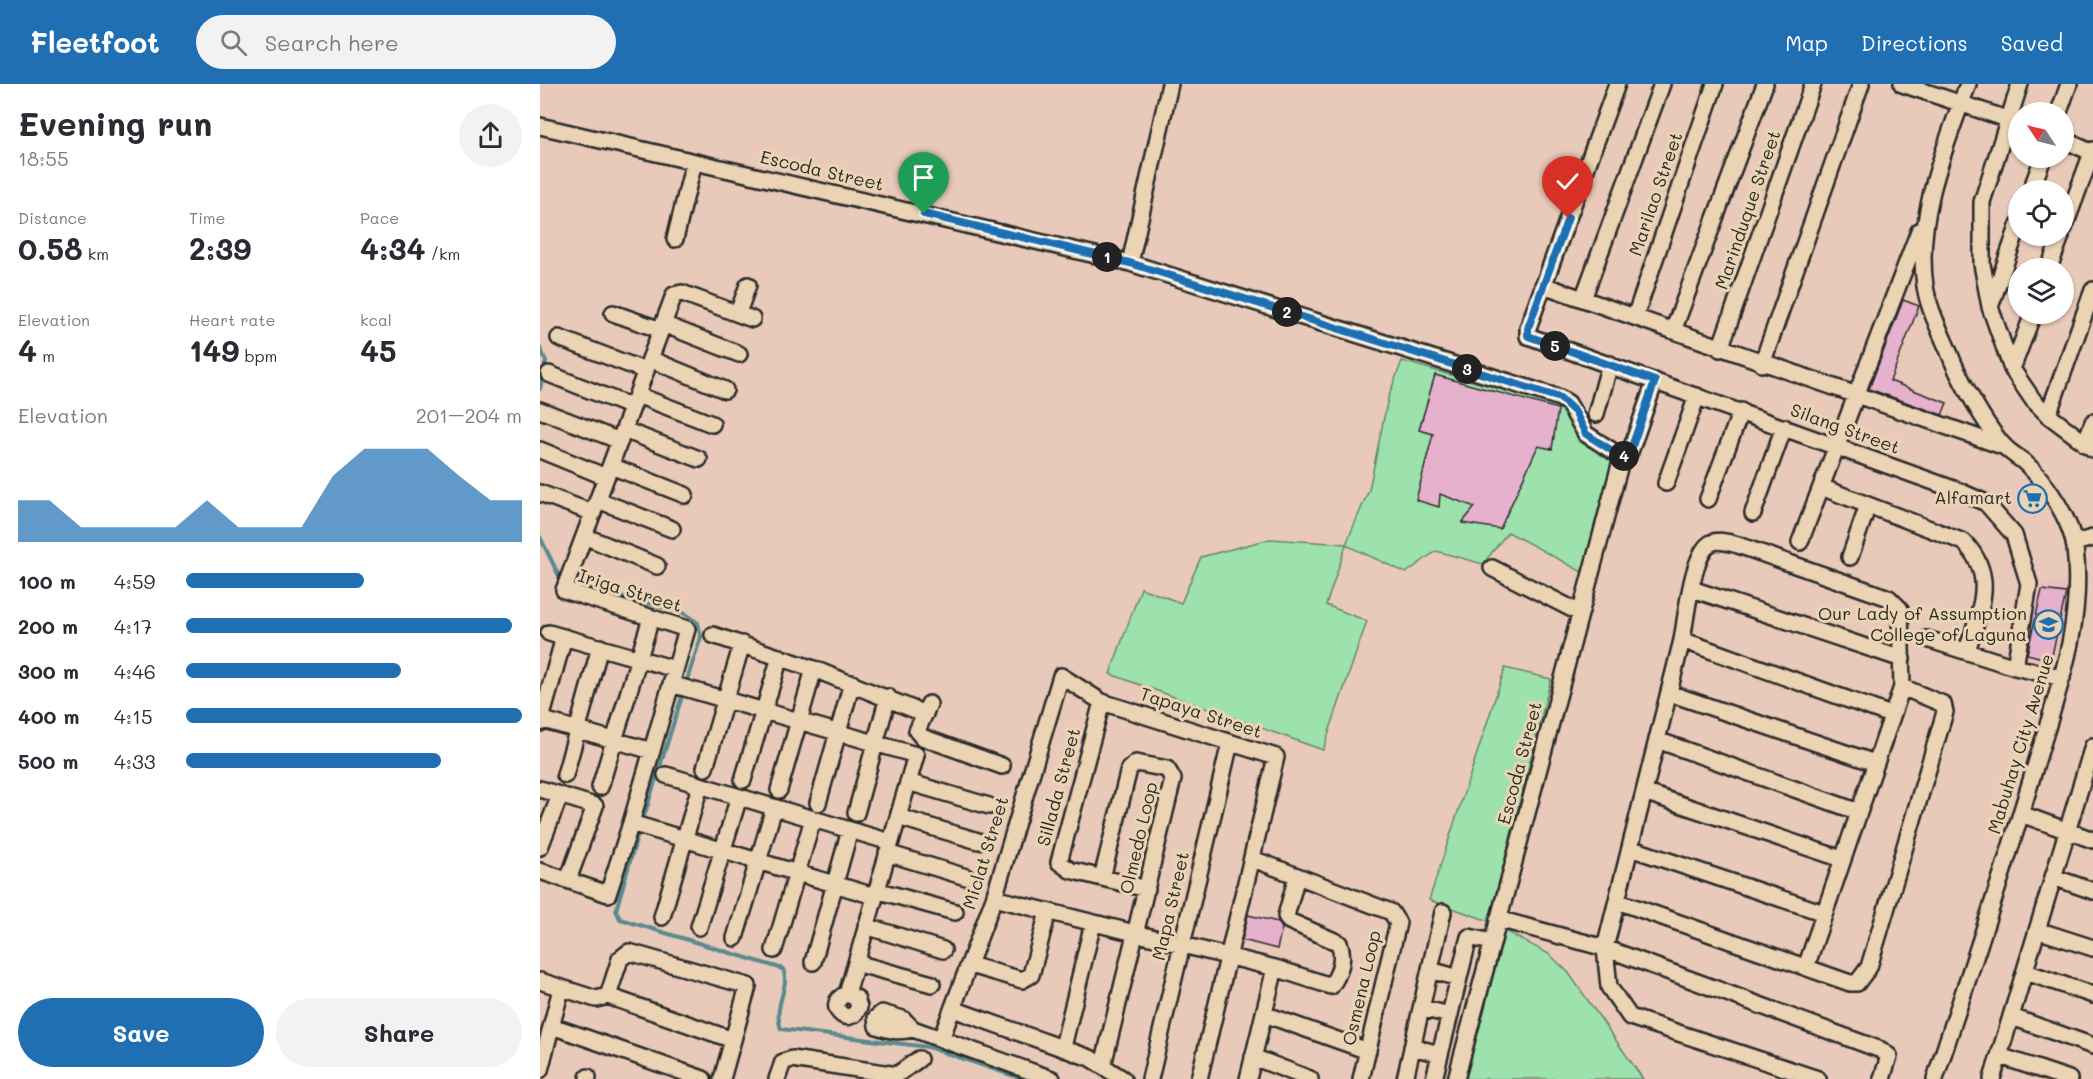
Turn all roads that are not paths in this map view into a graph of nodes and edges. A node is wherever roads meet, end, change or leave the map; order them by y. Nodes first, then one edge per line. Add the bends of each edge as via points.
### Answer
1 (1170, 84) edge
2 (1617, 84) edge
3 (1662, 84) edge
4 (1715, 84) edge
5 (1765, 84) edge
6 (1813, 84) edge
7 (1862, 84) edge
8 (1968, 84) edge
9 (2020, 84) edge
10 (2070, 84) edge
11 (1907, 85) edge
12 (2017, 102) edge
13 (2063, 102) edge
14 (1961, 103) junction
15 (2008, 119) edge
16 (540, 126) edge
17 (2008, 134) edge
18 (2074, 144) edge
19 (2093, 152) edge
20 (694, 162) junction
21 (2074, 202) edge
22 (1930, 203) junction
23 (675, 239) dead end
24 (2011, 246) edge
25 (1130, 263) junction
26 (748, 285) dead end
27 (1543, 285) junction
28 (2093, 290) edge
29 (1583, 299) junction
30 (1990, 307) junction
31 (614, 313) dead end
32 (1635, 317) junction
33 (2028, 324) edge
34 (662, 327) junction
35 (1673, 331) junction
36 (559, 338) dead end
37 (1720, 349) junction
38 (739, 354) dead end
39 (1610, 364) junction
40 (1762, 364) junction
41 (648, 365) junction
42 (2012, 369) junction
43 (549, 374) dead end
44 (1655, 381) junction
45 (725, 390) dead end
46 (1697, 396) junction
47 (1856, 396) junction
48 (634, 401) junction
49 (540, 410) edge
50 (1741, 411) junction
51 (1596, 414) dead end
52 (2048, 415) junction
53 (2093, 422) edge
54 (712, 424) dead end
55 (1784, 427) junction
56 (622, 436) junction
57 (2089, 446) edge
58 (1836, 447) junction
59 (2005, 447) junction
60 (540, 450) edge
61 (1622, 457) junction
62 (699, 459) dead end
63 (608, 471) junction
64 (1666, 483) dead end
65 (1821, 487) junction
66 (540, 493) edge
67 (685, 495) dead end
68 (1708, 499) dead end
69 (1868, 505) junction
70 (595, 506) junction
71 (1753, 513) dead end
72 (672, 529) dead end
73 (584, 536) junction
74 (2093, 538) edge
75 (1800, 542) dead end
76 (2074, 543) junction
77 (1850, 557) dead end
78 (657, 566) dead end
79 (1492, 568) dead end
80 (1692, 589) junction
81 (1580, 613) junction
82 (651, 618) junction
83 (713, 635) dead end
84 (1927, 639) dead end
85 (1682, 640) junction
86 (742, 644) junction
87 (600, 647) junction
88 (1967, 651) junction
89 (780, 657) junction
90 (639, 658) junction
91 (1902, 659) junction
92 (2015, 667) junction
93 (814, 669) junction
94 (673, 676) junction
95 (1061, 676) joint
96 (2062, 678) junction
97 (852, 683) junction
98 (1902, 687) junction
99 (1669, 693) junction
100 (888, 697) junction
101 (726, 699) junction
102 (1102, 702) junction
103 (764, 711) junction
104 (1891, 715) junction
105 (540, 721) edge
106 (799, 721) junction
107 (577, 730) junction
108 (838, 732) junction
109 (1657, 740) junction
110 (614, 741) junction
111 (875, 743) junction
112 (1230, 743) junction
113 (2093, 746) edge
114 (652, 751) junction
115 (1875, 763) junction
116 (1002, 766) dead end
117 (705, 768) dead end
118 (565, 775) dead end
119 (666, 775) dead end
120 (743, 780) dead end
121 (908, 782) junction
122 (700, 786) junction
123 (600, 787) dead end
124 (540, 789) edge
125 (779, 790) dead end
126 (1644, 792) junction
127 (560, 795) junction
128 (739, 797) junction
129 (818, 803) dead end
130 (989, 806) dead end
131 (774, 808) junction
132 (1858, 812) junction
133 (856, 813) dead end
134 (2022, 814) junction
135 (898, 817) junction
136 (813, 819) junction
137 (631, 823) junction
138 (850, 830) junction
139 (2067, 830) junction
140 (685, 839) junction
141 (2093, 840) edge
142 (978, 841) dead end
143 (540, 847) edge
144 (889, 847) junction
145 (1630, 848) junction
146 (722, 851) junction
147 (1253, 859) junction
148 (1842, 859) junction
149 (759, 862) junction
150 (540, 871) edge
151 (797, 873) junction
152 (1297, 876) junction
153 (966, 877) dead end
154 (2053, 877) junction
155 (1102, 878) junction
156 (567, 880) junction
157 (835, 884) junction
158 (1147, 889) junction
159 (2093, 891) edge
160 (875, 893) junction
161 (994, 898) junction
162 (1617, 901) junction
163 (955, 912) dead end
164 (1048, 912) junction
165 (1443, 912) dead end
166 (1824, 913) junction
167 (662, 917) dead end
168 (1498, 919) junction
169 (1093, 923) junction
170 (866, 926) junction
171 (699, 927) dead end
172 (2037, 930) junction
173 (1136, 933) junction
174 (735, 938) dead end
175 (1492, 942) junction
176 (1182, 945) junction
177 (1605, 948) junction
178 (2093, 948) edge
179 (774, 950) dead end
180 (943, 950) dead end
181 (1229, 956) junction
182 (813, 962) dead end
183 (856, 963) junction
184 (970, 965) junction
185 (1806, 967) junction
186 (1275, 968) junction
187 (1430, 970) junction
188 (2026, 972) junction
189 (1459, 978) junction
190 (540, 981) edge
191 (932, 984) dead end
192 (561, 988) junction
193 (2093, 995) edge
194 (608, 996) junction
195 (1421, 1008) junction
196 (953, 1009) junction
197 (1264, 1014) junction
198 (1450, 1015) junction
199 (2012, 1017) junction
200 (552, 1026) junction
201 (941, 1039) junction
202 (733, 1040) junction
203 (2093, 1046) edge
204 (1063, 1047) junction
205 (1412, 1047) junction
206 (1368, 1051) junction
207 (1440, 1054) junction
208 (2000, 1056) junction
209 (1253, 1057) junction
210 (919, 1059) dead end
211 (1103, 1065) junction
212 (540, 1070) edge
213 (894, 1077) edge
214 (704, 1079) edge
215 (722, 1079) edge
216 (777, 1079) edge
217 (1052, 1079) edge
218 (1123, 1079) edge
219 (1150, 1079) edge
220 (1199, 1079) edge
221 (1248, 1079) edge
222 (1310, 1079) edge
223 (1361, 1079) edge
224 (1405, 1079) edge
225 (1434, 1079) edge
226 (1456, 1079) edge
227 (1818, 1079) edge
228 (1882, 1079) edge
229 (1935, 1079) edge
230 (1992, 1079) edge
231 (2069, 1079) edge

1 - 25 street
2 - 27 street
3 - 29 street
4 - 32 street, Marilao Street
5 - 35 street
6 - 37 street, Marinduque Street
7 - 40 street
8 - 14 street, Mabuhay City Avenue
9 - 12 street
10 - 13 street
11 - 14 street
14 - 15 street
14 - 22 street, Mabuhay City Avenue
16 - 20 street, Escoda Street
17 - 30 street via 1982,202 1982,264
18 - 19 street
19 - 21 street
20 - 23 street
20 - 25 street, Escoda Street
22 - 47 street, Mabuhay City Avenue
22 - 59 street, Mabuhay City Avenue via 1922,244 1925,289 1962,382
24 - 30 street
25 - 61 street, Escoda Street via 1560,398 1575,412 1586,434
26 - 34 street, Iriga Street via 745,316 682,293 674,295
27 - 29 street
27 - 39 street, Silang Street via 1528,336
28 - 52 street
29 - 32 street
30 - 42 street
31 - 34 street
32 - 35 street
33 - 42 street
34 - 38 street
34 - 41 street, Iriga Street
35 - 37 street
36 - 41 street
37 - 40 street
39 - 44 street, Silang Street
39 - 51 street
40 - 47 street
41 - 45 street
41 - 48 street, Iriga Street
42 - 52 street
43 - 48 street
44 - 46 street, Silang Street
44 - 61 street, Escoda Street via 1630,452
46 - 50 street, Silang Street
46 - 64 street
47 - 58 street, Mabuhay City Avenue
47 - 59 street
48 - 54 street
48 - 56 street, Iriga Street
49 - 56 street
50 - 55 street, Silang Street
50 - 68 street
52 - 57 street
53 - 57 street
55 - 58 street, Silang Street
55 - 71 street
56 - 62 street
56 - 63 street, Iriga Street
58 - 65 street, Mabuhay City Avenue
58 - 92 street, Silang Street via 1986,503 2014,535 2029,584
59 - 76 street, Mabuhay City Avenue via 2046,485
60 - 63 street
61 - 81 street, Escoda Street
63 - 67 street
63 - 70 street, Iriga Street
65 - 69 street
65 - 75 street, Mabuhay City Avenue
66 - 70 street
69 - 77 street
69 - 88 street via 1964,542 1974,554 1985,581
70 - 72 street
70 - 73 street, Iriga Street
73 - 78 street
73 - 82 street, Iriga Street via 564,590
74 - 76 street
76 - 96 street, Mabuhay City Avenue via 2078,580 2076,619
79 - 81 street
80 - 85 street
80 - 91 street
80 - 91 street via 1702,551 1710,543 1738,545 1889,598 1900,609
81 - 168 street, Escoda Street
82 - 90 street
82 - 94 street, Iriga Street via 687,629
83 - 86 street
84 - 88 street
85 - 99 street
85 - 104 street
86 - 89 street
86 - 101 street
87 - 90 street
87 - 105 street via 557,635
87 - 107 street
88 - 92 street
89 - 93 street
89 - 103 street
90 - 94 street
90 - 110 street
91 - 98 street
92 - 96 street
93 - 97 street
93 - 106 street
94 - 101 street
94 - 114 street, Iriga Street
95 - 102 street, Tapaya Street
95 - 161 street, Miclat Street
96 - 134 street, Mabuhay City Avenue
97 - 100 street
97 - 108 street
98 - 104 street
98 - 185 street via 1934,698 1943,704 1945,712 1869,967 1862,978 1850,983
99 - 109 street
99 - 115 street
100 - 111 street
100 - 116 street via 927,709 917,732 922,737
101 - 103 street
101 - 117 street
102 - 112 street, Tapaya Street
102 - 155 street, Sillada Street via 1059,862 1070,870
103 - 106 street
103 - 120 street
104 - 115 street
105 - 107 street
106 - 108 street
106 - 125 street
107 - 110 street
107 - 118 street
108 - 111 street
108 - 129 street
109 - 126 street
109 - 132 street
110 - 114 street
110 - 123 street
111 - 121 street via 916,755
111 - 133 street
112 - 147 street, Tapaya Street via 1276,757
112 - 176 street, Mapa Street
113 - 139 street
114 - 137 street, Iriga Street
115 - 132 street
119 - 122 street
121 - 130 street
121 - 135 street
122 - 128 street
122 - 140 street
124 - 127 street
126 - 145 street
126 - 148 street
127 - 143 street
127 - 156 street via 595,806
128 - 131 street
128 - 146 street
131 - 136 street
131 - 149 street
132 - 148 street
134 - 139 street
134 - 229 street, Mabuhay City Avenue
135 - 142 street
135 - 144 street
136 - 138 street
136 - 151 street
137 - 140 street
137 - 156 street, Iriga Street via 608,894
138 - 144 street
138 - 157 street
139 - 141 street
139 - 154 street
140 - 146 street
140 - 167 street
144 - 153 street
144 - 160 street
145 - 162 street
145 - 166 street
146 - 149 street
146 - 171 street
147 - 152 street, Osmena Loop
147 - 181 street, Tapaya Street
148 - 166 street
149 - 151 street
149 - 174 street
150 - 156 street, Iriga Street
151 - 157 street
151 - 179 street
152 - 186 street via 1286,916 1289,921 1339,943 1343,953 1331,986
152 - 206 street, Osmena Loop via 1390,912 1398,923
154 - 159 street
154 - 172 street
155 - 158 street, Sillada Street
155 - 158 street, Olmedo Loop via 1129,769 1137,763 1167,769 1173,779
157 - 160 street
157 - 182 street
158 - 173 street, Olmedo Loop
160 - 163 street
160 - 170 street
161 - 164 street
161 - 184 street, Miclat Street
162 - 177 street
162 - 185 street
164 - 169 street
164 - 184 street via 1031,975 1022,980
165 - 187 street
166 - 185 street
168 - 175 street, Escoda Street
168 - 177 street
169 - 173 street
169 - 204 street
170 - 180 street
170 - 183 street
172 - 178 street
172 - 188 street
173 - 176 street
173 - 211 street, Olmedo Loop
175 - 189 street via 1469,937
175 - 226 street, Escoda Street
176 - 181 street
176 - 219 street, Mapa Street
177 - 227 street via 1609,987 1630,1017
177 - 228 street via 1881,1050 1889,1056
181 - 186 street
181 - 220 street, Tapaya Street
183 - 191 street
183 - 201 street via 847,994 836,1002 841,1016 857,1012 876,1018 882,1013
184 - 196 street, Miclat Street
186 - 197 street
187 - 189 street
187 - 195 street
188 - 193 street
188 - 199 street
189 - 198 street
190 - 192 street
192 - 194 street via 596,999
192 - 200 street
194 - 202 street
194 - 202 street via 620,959 629,952 748,986
195 - 198 street
195 - 205 street
196 - 201 street, Miclat Street
196 - 204 street
197 - 206 street
197 - 209 street
198 - 207 street
199 - 203 street
199 - 208 street
200 - 212 street
200 - 214 street
201 - 217 street
202 - 215 street
204 - 211 street
205 - 207 street
205 - 224 street
206 - 223 street, Osmena Loop
207 - 225 street
208 - 230 street
208 - 231 street
209 - 221 street
209 - 222 street
210 - 213 street
211 - 218 street
213 - 216 street via 792,1059 783,1062

